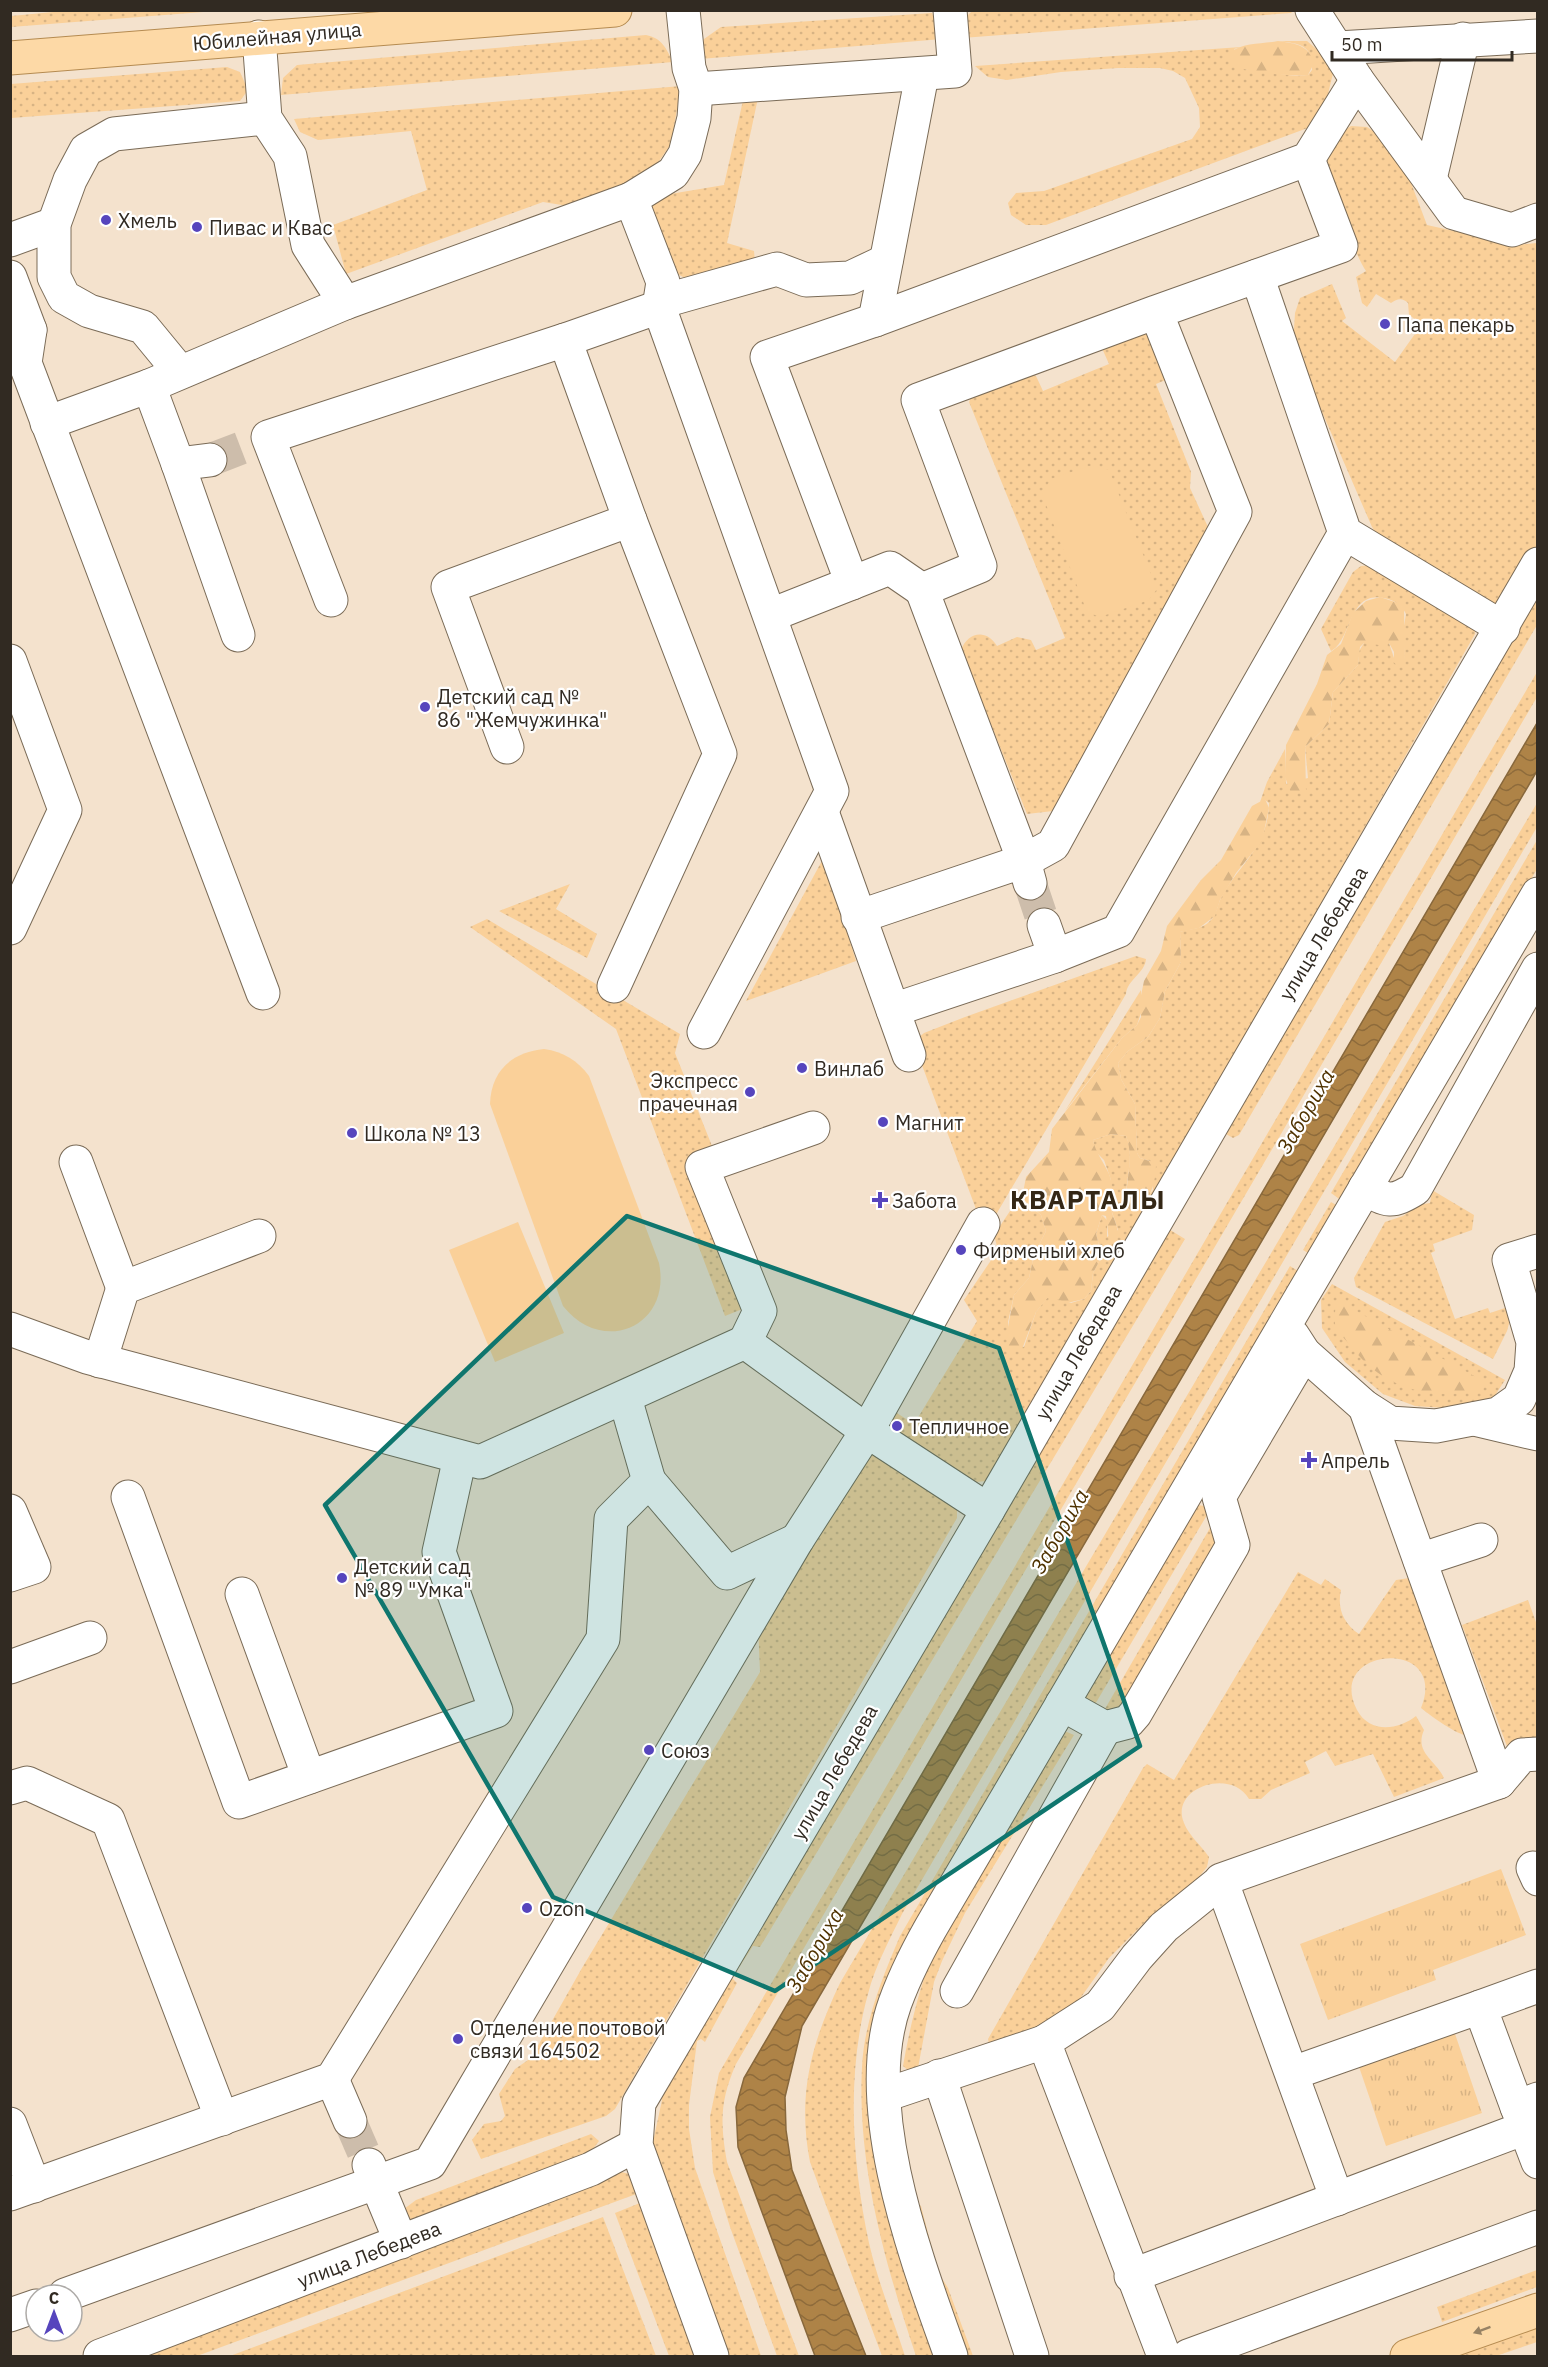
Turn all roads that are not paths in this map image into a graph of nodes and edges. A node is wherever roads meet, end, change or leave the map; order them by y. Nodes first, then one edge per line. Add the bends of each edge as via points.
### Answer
1 (615, 10) edge
2 (683, 10) edge
3 (950, 10) edge
4 (1312, 10) edge
5 (1538, 36) edge
6 (259, 37) junction
7 (1463, 39) junction
8 (1338, 48) junction
9 (10, 58) edge
10 (922, 75) junction
11 (1357, 80) junction
12 (696, 89) junction
13 (265, 118) junction
14 (1308, 159) junction
15 (1430, 179) junction
16 (631, 199) junction
17 (1538, 220) edge
18 (54, 224) junction
19 (10, 240) edge
20 (886, 261) junction
21 (1257, 276) junction
22 (10, 277) edge
23 (345, 303) junction
24 (660, 304) junction
25 (1156, 312) junction
26 (875, 320) junction
27 (20, 333) edge
28 (565, 340) junction
29 (180, 372) junction
30 (149, 386) junction
31 (47, 423) junction
32 (210, 460) tunnel mouth
33 (178, 464) junction
34 (630, 520) junction
35 (1345, 533) junction
36 (1538, 564) edge
37 (852, 583) junction
38 (922, 590) junction
39 (331, 600) dead end
40 (771, 615) junction
41 (1503, 627) junction
42 (238, 635) dead end
43 (10, 661) edge
44 (507, 747) dead end
45 (822, 812) junction
46 (1027, 872) junction
47 (858, 916) junction
48 (1532, 916) edge
49 (1044, 925) tunnel mouth
50 (10, 928) edge
51 (1054, 956) junction
52 (1538, 969) edge
53 (614, 986) dead end
54 (263, 993) dead end
55 (893, 1010) junction
56 (704, 1032) dead end
57 (909, 1055) dead end
58 (813, 1128) dead end
59 (76, 1162) dead end
60 (1365, 1188) junction
61 (983, 1224) dead end
62 (259, 1236) dead end
63 (1538, 1251) edge
64 (123, 1288) junction
65 (1285, 1324) junction
66 (10, 1329) edge
67 (744, 1342) junction
68 (1304, 1353) junction
69 (100, 1361) junction
70 (626, 1398) junction
71 (1365, 1407) junction
72 (1474, 1419) junction
73 (867, 1431) junction
74 (1538, 1434) edge
75 (460, 1457) junction
76 (649, 1481) junction
77 (128, 1497) dead end
78 (10, 1510) edge
79 (988, 1510) junction
80 (797, 1540) junction
81 (1481, 1540) dead end
82 (1420, 1560) junction
83 (10, 1575) edge
84 (242, 1594) dead end
85 (90, 1638) dead end
86 (10, 1667) edge
87 (1062, 1704) junction
88 (1105, 1728) junction
89 (1538, 1754) edge
90 (309, 1777) junction
91 (1499, 1782) junction
92 (10, 1788) edge
93 (1221, 1881) junction
94 (1538, 1986) edge
95 (957, 1991) dead end
96 (1480, 2007) junction
97 (1044, 2042) junction
98 (1293, 2073) junction
99 (939, 2076) junction
100 (332, 2079) junction
101 (885, 2095) junction
102 (1526, 2112) edge
103 (222, 2119) junction
104 (350, 2121) tunnel mouth
105 (10, 2124) edge
106 (636, 2145) junction
107 (1538, 2162) edge
108 (372, 2174) junction
109 (22, 2190) edge
110 (1337, 2199) junction
111 (1538, 2228) edge
112 (401, 2242) junction
113 (1131, 2276) junction
114 (84, 2288) edge
115 (1538, 2310) edge
116 (100, 2356) edge
117 (711, 2356) edge
118 (951, 2356) edge
119 (1032, 2356) edge
120 (1164, 2356) edge
121 (1188, 2356) edge
122 (1407, 2356) edge

1 - 6 main road, Юбилейная улица
2 - 12 street via 689,68
3 - 10 street via 955,71
4 - 8 street
5 - 7 street
6 - 9 main road, Юбилейная улица
6 - 13 street
7 - 8 street
7 - 15 street
8 - 11 street
10 - 12 street
10 - 20 street
11 - 14 street
11 - 15 street
12 - 16 street via 685,154 674,173
13 - 18 street via 114,134 86,150
13 - 23 street via 290,156 308,245
14 - 21 street via 1341,246
14 - 26 street
15 - 17 street via 1454,213 1512,230
16 - 23 street
16 - 24 street via 663,282
18 - 19 street
18 - 29 street via 54,277 64,297 89,311 143,327
20 - 24 street via 850,278 806,280 777,269
20 - 26 street
21 - 25 street
21 - 35 street
22 - 27 street
23 - 29 street
24 - 28 street
24 - 40 street
25 - 38 street via 918,400 980,566
25 - 46 street via 1235,512 1053,845
26 - 37 street via 766,357
27 - 31 street via 25,363
28 - 34 street
28 - 39 street via 259,441
29 - 30 street
30 - 31 street
30 - 33 street
31 - 54 street
32 - 33 street
33 - 42 street
34 - 44 street via 448,587
34 - 53 street via 720,754
35 - 41 street
35 - 51 street via 1118,931
36 - 41 street, улица Лебедева
37 - 38 street via 890,568
37 - 40 street
38 - 46 street
40 - 45 street via 832,791
41 - 79 street, улица Лебедева
43 - 50 street via 65,810
45 - 47 street
45 - 56 street
46 - 47 street
47 - 55 street
48 - 60 street
49 - 51 street
51 - 55 street
52 - 60 street via 1415,1189 1399,1199 1384,1199
55 - 57 street
58 - 67 street via 702,1167 760,1311
59 - 64 street
60 - 65 street
61 - 73 street
62 - 64 street
63 - 72 street via 1509,1260 1533,1342 1531,1371 1520,1399 1498,1414
64 - 69 street
65 - 68 street
65 - 87 street
66 - 69 street
67 - 70 street
67 - 73 street
68 - 71 street
68 - 88 street via 1219,1497 1233,1545 1136,1714 1128,1722
69 - 75 street
70 - 75 street via 480,1462
70 - 76 street
71 - 72 street via 1390,1423 1436,1426
71 - 82 street
72 - 74 street
73 - 79 street
73 - 80 street
75 - 90 street via 439,1552 496,1711
76 - 80 street via 727,1573
76 - 100 street via 611,1519 603,1639
77 - 90 street via 239,1802
78 - 83 street via 34,1567
79 - 106 street, улица Лебедева via 639,2103
80 - 108 street via 430,2163
81 - 82 street
82 - 91 street
84 - 90 street
85 - 86 street
87 - 88 street
87 - 101 street via 911,1966 894,2004
88 - 95 street
89 - 91 street via 1522,1755
91 - 93 street
92 - 103 street via 27,1782 108,1820
93 - 97 street via 1164,1927 1100,2006
93 - 98 street
94 - 96 street
96 - 98 street
96 - 102 street
97 - 99 street
97 - 113 street
98 - 110 street
99 - 101 street
99 - 119 street
100 - 103 street
100 - 104 street
101 - 118 street via 900,2205
102 - 107 street
102 - 110 street
103 - 109 street
105 - 109 street
106 - 112 street, улица Лебедева via 591,2169
106 - 117 street, улица Лебедева
108 - 112 street
108 - 114 street
110 - 113 street
111 - 121 street
112 - 116 street, улица Лебедева
113 - 120 street
115 -> 122 main road

